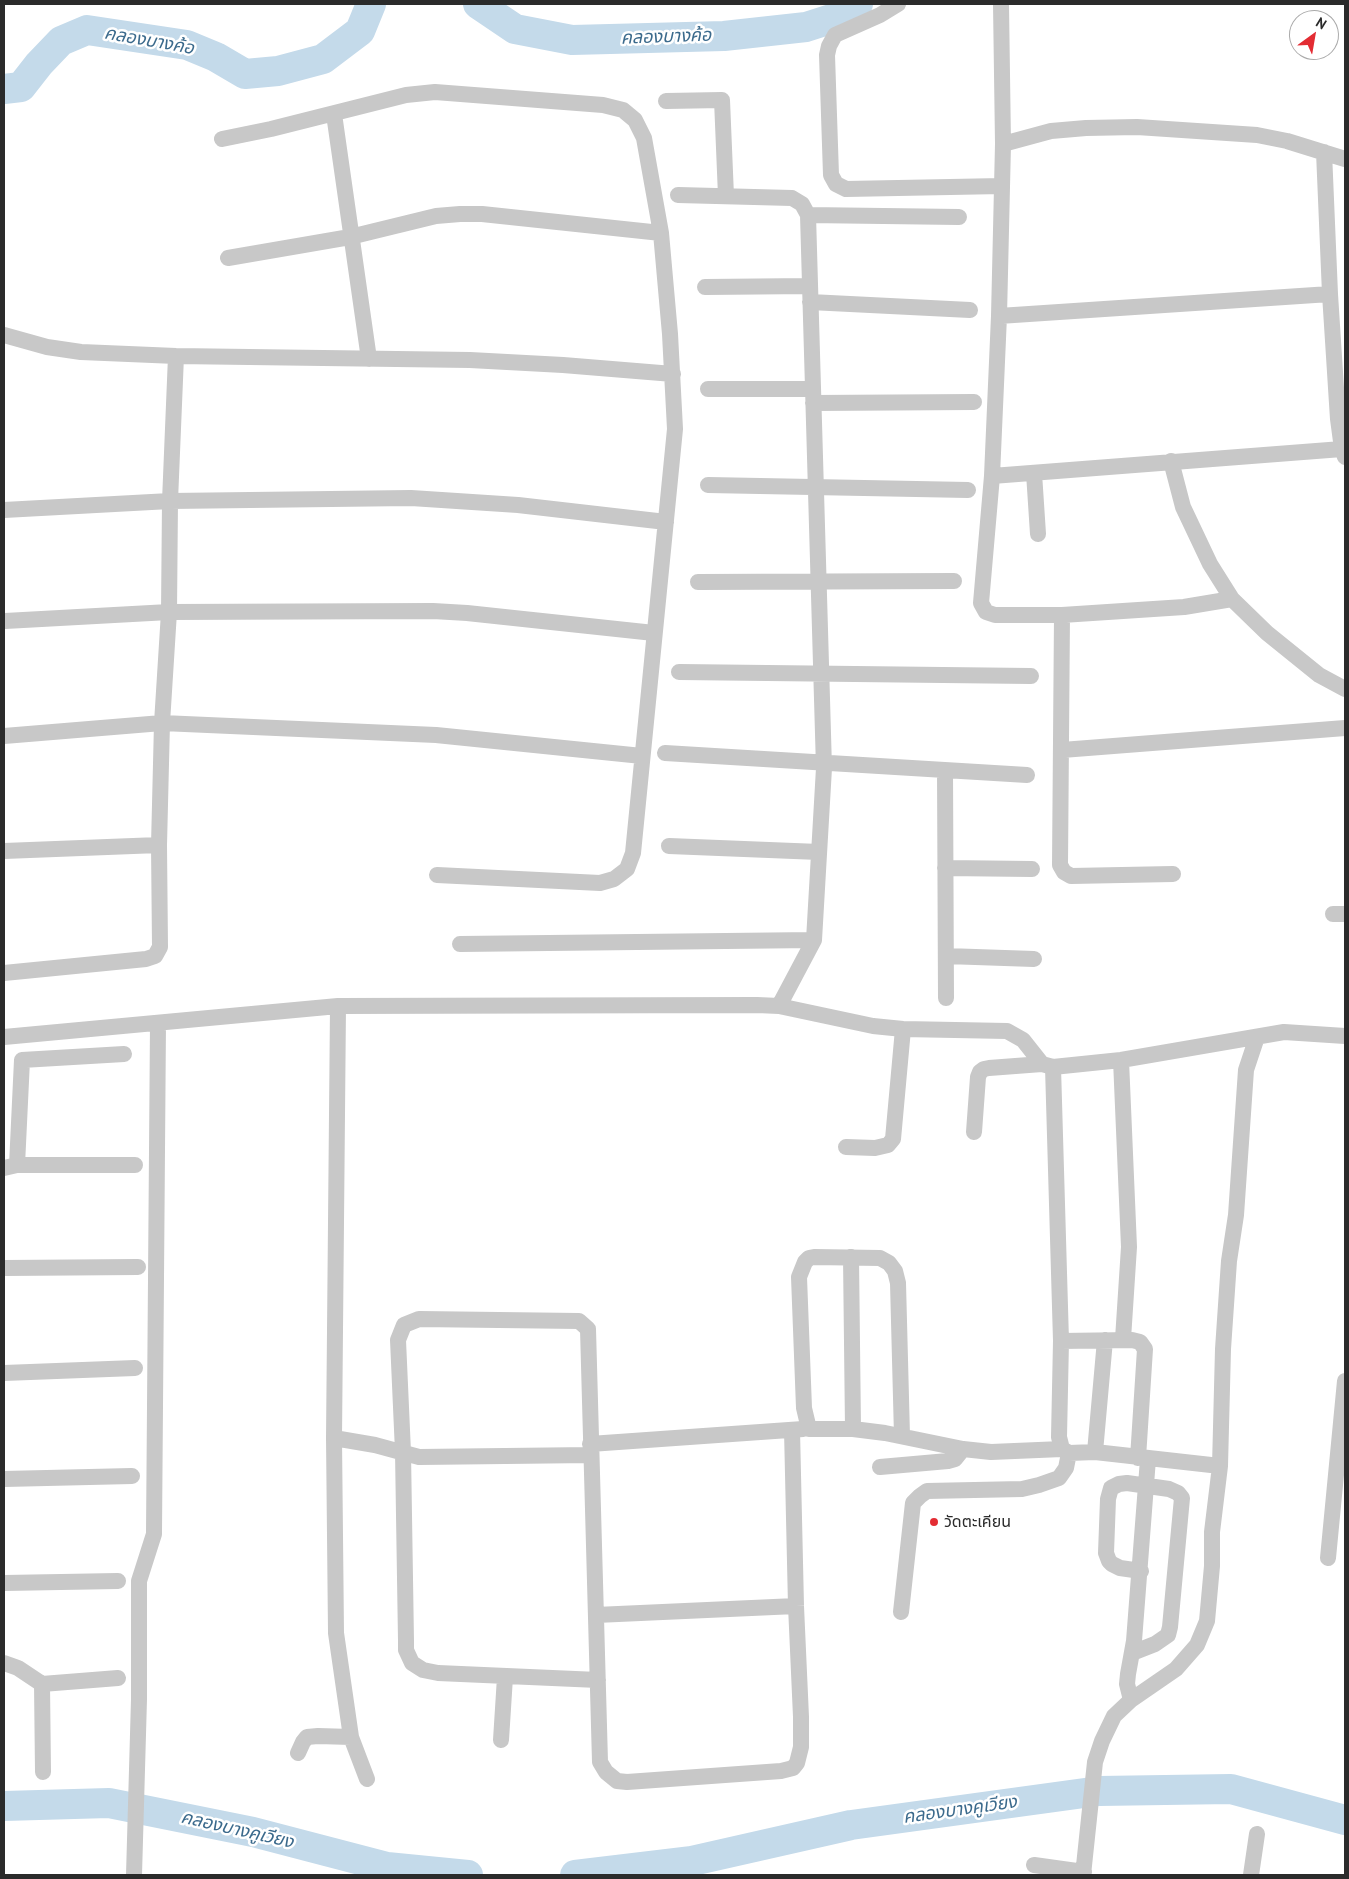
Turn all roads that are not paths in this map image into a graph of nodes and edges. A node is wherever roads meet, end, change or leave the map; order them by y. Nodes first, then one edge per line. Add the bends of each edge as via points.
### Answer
1 (898, 4) edge
2 (1001, 4) edge
3 (666, 101) dead end
4 (334, 114) junction
5 (222, 140) dead end
6 (1003, 144) junction
7 (1324, 152) junction
8 (1345, 159) edge
9 (1002, 186) junction
10 (678, 195) dead end
11 (726, 196) junction
12 (808, 215) junction
13 (959, 217) dead end
14 (661, 233) junction
15 (350, 237) junction
16 (228, 258) dead end
17 (705, 287) dead end
18 (810, 294) junction
19 (1330, 294) junction
20 (970, 310) dead end
21 (1000, 316) junction
22 (4, 335) edge
23 (176, 356) junction
24 (369, 359) junction
25 (673, 374) junction
26 (708, 389) dead end
27 (813, 396) junction
28 (974, 402) dead end
29 (1343, 453) edge
30 (1171, 461) junction
31 (1034, 473) junction
32 (992, 476) junction
33 (708, 485) dead end
34 (816, 487) junction
35 (968, 490) dead end
36 (170, 501) junction
37 (4, 510) edge
38 (666, 522) junction
39 (1038, 534) dead end
40 (698, 582) dead end
41 (818, 582) junction
42 (954, 582) dead end
43 (1232, 599) junction
44 (169, 612) junction
45 (1062, 615) junction
46 (5, 621) edge
47 (654, 633) junction
48 (679, 672) dead end
49 (821, 674) junction
50 (1031, 676) dead end
51 (1345, 689) edge
52 (162, 723) junction
53 (1345, 728) edge
54 (4, 736) edge
55 (1062, 750) junction
56 (665, 753) dead end
57 (642, 756) junction
58 (824, 763) junction
59 (945, 770) junction
60 (1026, 775) dead end
61 (159, 845) junction
62 (668, 846) dead end
63 (4, 851) edge
64 (819, 852) junction
65 (945, 868) junction
66 (1032, 869) dead end
67 (1173, 874) dead end
68 (436, 875) dead end
69 (814, 940) junction
70 (460, 944) dead end
71 (946, 956) junction
72 (1034, 959) dead end
73 (4, 973) edge
74 (946, 998) dead end
75 (338, 1006) junction
76 (779, 1006) junction
77 (158, 1023) junction
78 (903, 1029) junction
79 (4, 1036) edge
80 (1345, 1036) edge
81 (1257, 1037) junction
82 (124, 1054) dead end
83 (1121, 1060) junction
84 (1048, 1065) junction
85 (974, 1132) dead end
86 (846, 1147) dead end
87 (135, 1165) dead end
88 (10, 1167) edge
89 (851, 1257) junction
90 (4, 1268) edge
91 (138, 1268) dead end
92 (1123, 1339) junction
93 (1106, 1340) junction
94 (1061, 1342) junction
95 (134, 1368) dead end
96 (4, 1373) edge
97 (1345, 1381) edge
98 (854, 1429) junction
99 (801, 1430) junction
100 (902, 1436) junction
101 (334, 1438) junction
102 (591, 1449) junction
103 (963, 1449) junction
104 (1066, 1451) junction
105 (403, 1452) junction
106 (1095, 1452) junction
107 (1143, 1458) junction
108 (1341, 1461) edge
109 (1220, 1466) junction
110 (880, 1467) dead end
111 (132, 1476) dead end
112 (4, 1479) edge
113 (1146, 1486) junction
114 (1328, 1558) dead end
115 (1141, 1571) junction
116 (118, 1581) dead end
117 (4, 1583) edge
118 (796, 1606) junction
119 (901, 1612) dead end
120 (596, 1615) junction
121 (1132, 1653) junction
122 (4, 1662) edge
123 (506, 1677) junction
124 (118, 1678) dead end
125 (598, 1680) junction
126 (42, 1684) junction
127 (1131, 1700) junction
128 (351, 1737) junction
129 (501, 1740) dead end
130 (298, 1753) dead end
131 (43, 1772) dead end
132 (367, 1779) dead end
133 (1257, 1834) dead end
134 (1034, 1865) dead end
135 (1084, 1874) edge
136 (134, 1875) edge
137 (1252, 1875) edge

1 - 9 street via 835,35 829,46 833,179 846,189
2 - 6 street
3 - 11 street via 722,100
4 - 5 street
4 - 14 street via 435,92 603,105 623,110 635,120 644,138
4 - 15 street
6 - 7 street via 1050,131 1136,127 1257,135
6 - 9 street
7 - 8 street
7 - 19 street
9 - 21 street
10 - 11 street
11 - 12 street via 792,198 802,204
12 - 13 street
12 - 18 street
14 - 15 street via 460,214 436,216
14 - 25 street
15 - 16 street
15 - 24 street
17 - 18 street
18 - 20 street
18 - 27 street
19 - 21 street
19 - 29 street
21 - 32 street
22 - 23 street via 81,352
23 - 24 street
23 - 36 street
24 - 25 street via 563,364
25 - 38 street via 675,429
26 - 27 street
27 - 28 street
27 - 34 street
29 - 30 street
30 - 31 street
30 - 43 street via 1183,506 1210,564
31 - 32 street
31 - 39 street
32 - 45 street via 981,603 986,612 995,615
33 - 34 street
34 - 35 street
34 - 41 street
36 - 37 street
36 - 38 street via 411,498 518,505
36 - 44 street
38 - 47 street
40 - 41 street
41 - 42 street
41 - 49 street
43 - 45 street via 1184,607
43 - 51 street via 1267,633 1319,674
44 - 46 street
44 - 47 street via 467,613
44 - 52 street
45 - 55 street
47 - 57 street
48 - 49 street
49 - 50 street
49 - 58 street
52 - 54 street
52 - 57 street via 436,735
52 - 61 street
53 - 55 street
55 - 67 street via 1060,865 1064,872 1071,876
56 - 58 street
57 - 68 street via 633,854 627,869 614,879 600,883
58 - 59 street
58 - 64 street
59 - 60 street
59 - 65 street
61 - 63 street
61 - 73 street via 160,946 155,956
62 - 64 street
64 - 69 street
65 - 66 street
65 - 71 street
69 - 70 street
69 - 76 street
71 - 72 street
71 - 74 street
75 - 76 street
75 - 77 street
75 - 101 street
76 - 78 street via 873,1026
77 - 79 street
77 - 136 street via 154,1534 139,1581
78 - 84 street via 1007,1031 1023,1040
78 - 86 street via 893,1139 888,1145 875,1148
80 - 81 street via 1284,1032
81 - 83 street
81 - 109 street via 1246,1070 1236,1215 1229,1261
82 - 88 street via 22,1060
83 - 84 street
83 - 92 street via 1129,1247
84 - 85 street via 989,1068 980,1072
84 - 94 street
87 - 88 street
89 - 98 street
89 - 99 street via 814,1256 805,1262 799,1277 804,1408
89 - 100 street via 880,1258 895,1271
90 - 91 street
92 - 93 street
92 - 107 street via 1140,1342 1145,1349
93 - 94 street
93 - 106 street
94 - 104 street via 1059,1437
95 - 96 street
97 - 108 street
98 - 99 street
98 - 100 street
99 - 102 street
99 - 118 street
100 - 103 street
101 - 105 street
101 - 128 street via 336,1633
102 - 105 street via 418,1457
102 - 105 street via 589,1332 586,1325 579,1321 419,1320 404,1325 398,1340
102 - 120 street
103 - 104 street
103 - 110 street via 955,1459 948,1461
104 - 106 street
104 - 119 street via 1066,1468 1058,1478 1039,1486 927,1490 920,1496 913,1503
105 - 123 street via 406,1650 412,1663 423,1670
106 - 107 street
107 - 109 street
107 - 113 street
108 - 114 street
109 - 127 street via 1207,1621 1197,1645 1176,1669
111 - 112 street
113 - 115 street
113 - 115 street via 1127,1482 1119,1484 1111,1488 1108,1500 1106,1553 1109,1561 1120,1568
113 - 121 street via 1178,1493 1182,1498 1182,1508 1168,1635
115 - 121 street
116 - 117 street
118 - 120 street
118 - 125 street via 801,1747 793,1768 617,1781 600,1762
120 - 125 street
121 - 127 street via 1127,1684
122 - 126 street
123 - 125 street
123 - 129 street
124 - 126 street
126 - 131 street
127 - 135 street via 1114,1716 1095,1762
128 - 130 street via 308,1737
128 - 132 street
133 - 137 street
134 - 135 street

